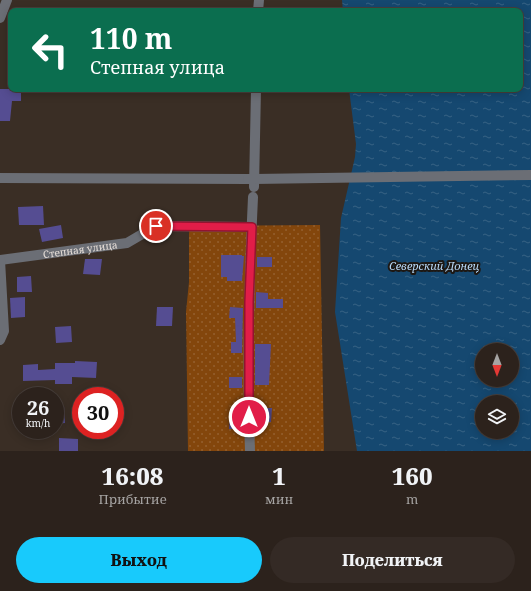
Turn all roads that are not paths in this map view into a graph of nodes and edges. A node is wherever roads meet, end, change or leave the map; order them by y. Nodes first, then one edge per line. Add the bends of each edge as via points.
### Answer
1 (7, 0) edge
2 (0, 18) edge
3 (256, 92) edge
4 (531, 175) edge
5 (0, 178) edge
6 (252, 187) junction
7 (252, 227) junction
8 (0, 260) edge
9 (0, 340) edge
10 (250, 451) edge

1 - 2 street
3 - 6 street
4 - 6 street, bridge
5 - 6 street
6 - 7 street
7 - 8 street, Степная улица via 156,226 127,243
7 - 10 street via 249,310
8 - 9 street, Степная улица via 4,332

